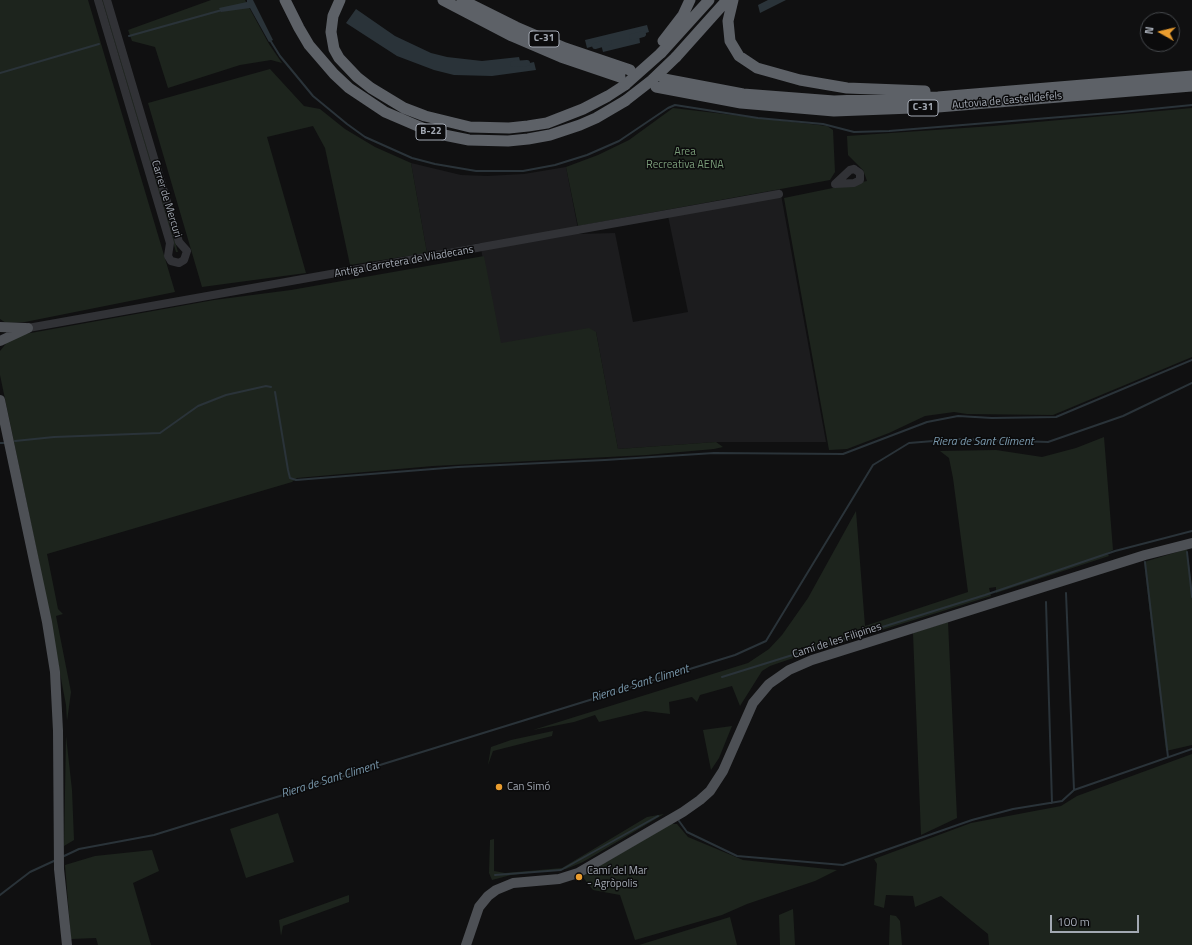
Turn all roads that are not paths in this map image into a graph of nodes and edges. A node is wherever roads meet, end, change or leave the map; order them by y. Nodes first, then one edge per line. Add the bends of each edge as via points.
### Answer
1 (98, 0) edge
2 (107, 0) edge
3 (285, 0) edge
4 (340, 0) edge
5 (438, 0) edge
6 (462, 0) edge
7 (690, 0) edge
8 (710, 0) edge
9 (727, 0) edge
10 (733, 0) edge
11 (448, 3) edge
12 (658, 52) junction
13 (630, 70) dead end
14 (1192, 76) edge
15 (622, 81) junction
16 (1192, 86) edge
17 (978, 93) junction
18 (779, 194) dead end
19 (0, 327) edge
20 (28, 328) junction
21 (0, 342) edge
22 (0, 400) edge
23 (1192, 543) edge
24 (67, 945) edge
25 (466, 945) edge

1 - 2 street, Carrer de Mercuri via 170,243 168,256 179,263 184,260 187,251 179,242
3 - 9 highway, B-22, bridge via 309,45 334,74 349,88 385,112 434,133 469,140 508,141 560,132 596,118 625,101 659,74
4 - 15 highway via 333,16 331,32 334,49 339,58 371,88 404,108 425,116 470,127 528,126 565,117 608,96
5 - 11 highway
6 - 13 highway, C-31 via 565,48
7 - 12 highway
8 - 12 highway
10 - 17 highway via 728,21 730,42 744,59 764,71 847,88
11 - 15 highway, C-31 via 512,36
12 - 15 highway, bridge
14 - 17 highway, Autovia de Castelldefels / C-31
16 - 17 highway, Autovia de Castelldefels / C-31 via 938,107 840,111 741,103 660,83 800,100 899,100
18 - 20 street, Antiga Carretera de Viladecans
19 - 20 main road
20 - 21 main road
22 - 24 main road via 47,622 55,672 59,869
23 - 25 main road, Camí de les Filipines via 1145,555 788,670 769,684 753,703 723,771 705,796 684,812 607,858 568,877 513,883 496,890 478,907

